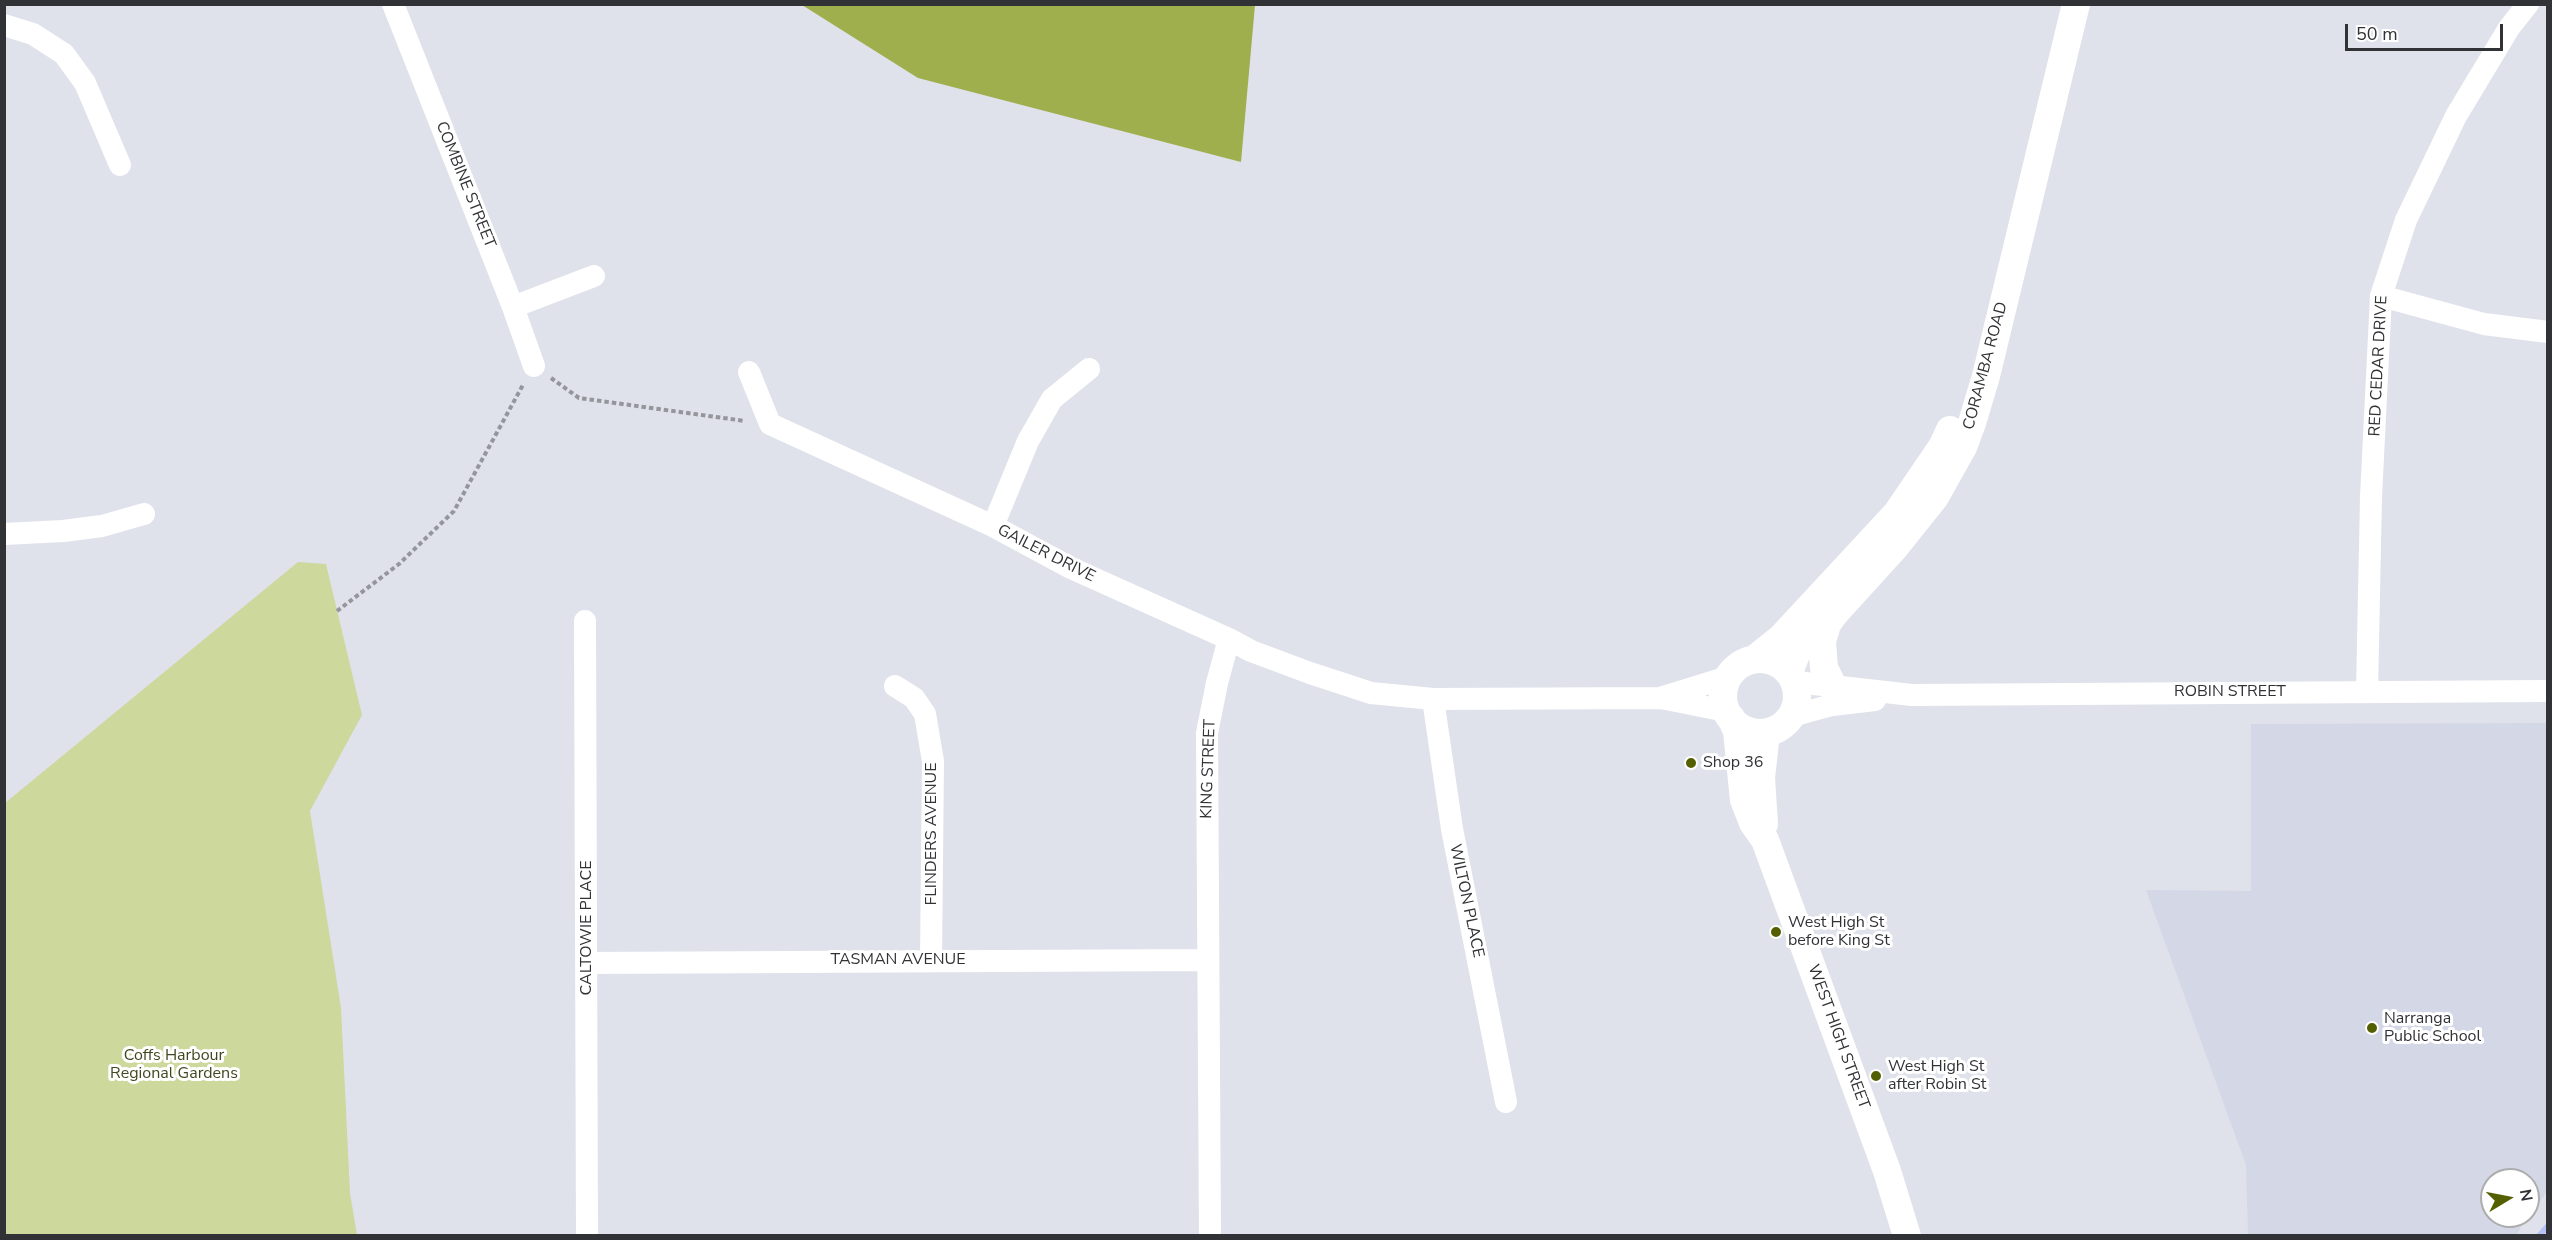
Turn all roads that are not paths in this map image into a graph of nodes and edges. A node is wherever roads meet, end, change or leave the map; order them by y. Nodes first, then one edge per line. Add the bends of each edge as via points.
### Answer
1 (393, 4) edge
2 (2056, 4) edge
3 (2076, 4) edge
4 (2528, 4) edge
5 (4, 25) edge
6 (120, 165) dead end
7 (594, 276) dead end
8 (2381, 296) junction
9 (513, 307) junction
10 (2547, 332) edge
11 (534, 366) road end
12 (1089, 369) dead end
13 (749, 372) dead end
14 (144, 514) dead end
15 (993, 526) junction
16 (4, 534) edge
17 (1835, 613) junction
18 (585, 621) dead end
19 (1229, 639) junction
20 (1756, 658) junction
21 (1728, 677) junction
22 (1792, 677) junction
23 (895, 686) dead end
24 (1833, 686) junction
25 (2547, 691) edge
26 (2367, 692) junction
27 (1912, 694) junction
28 (1661, 698) junction
29 (1433, 699) junction
30 (1728, 715) junction
31 (1792, 716) junction
32 (1766, 733) junction
33 (1765, 840) junction
34 (931, 960) junction
35 (1208, 960) junction
36 (587, 963) junction
37 (1506, 1102) dead end
38 (587, 1236) edge
39 (1210, 1236) edge
40 (1907, 1236) edge

1 - 9 street, COMBINE STREET
2 - 20 main road, CORAMBA ROAD via 1966,381 1950,430 1897,513 1781,638
3 - 17 main road, CORAMBA ROAD via 1972,423 1935,497
4 - 8 street, RED CEDAR DRIVE via 2509,28 2456,116 2406,220
5 - 6 street via 33,34 64,54 85,83
7 - 9 street
8 - 10 street via 2484,324
8 - 26 street, RED CEDAR DRIVE
9 - 11 street, COMBINE STREET
12 - 15 street via 1052,399 1028,441
13 - 15 street, GAILER DRIVE via 770,424
14 - 16 street via 102,526
15 - 19 street, GAILER DRIVE via 1071,568
17 - 22 main road, CORAMBA ROAD via 1802,639
17 - 24 main road via 1822,642 1824,668
18 - 36 street, CALTOWIE PLACE
19 - 29 street via 1251,651 1371,693
19 - 35 street, KING STREET via 1207,733
20 - 21 main road via 1735,668
20 - 22 main road via 1780,663
21 - 28 street
21 - 30 main road via 1724,688
22 - 24 street, ROBIN STREET
22 - 31 main road via 1797,705
23 - 34 street, FLINDERS AVENUE via 914,698 925,714 933,760
24 - 27 street, ROBIN STREET
25 - 26 street, ROBIN STREET
26 - 27 street, ROBIN STREET
27 - 31 street, ROBIN STREET via 1832,705
28 - 29 street
28 - 30 street
29 - 37 street, WILTON PLACE via 1452,829
30 - 32 main road via 1746,731
30 - 33 main road, WEST HIGH STREET via 1737,731 1744,800
31 - 32 main road
32 - 33 main road, WEST HIGH STREET via 1761,778
33 - 40 main road, WEST HIGH STREET via 1887,1171
34 - 35 street, TASMAN AVENUE
34 - 36 street, TASMAN AVENUE
35 - 39 street, KING STREET
36 - 38 street, CALTOWIE PLACE

